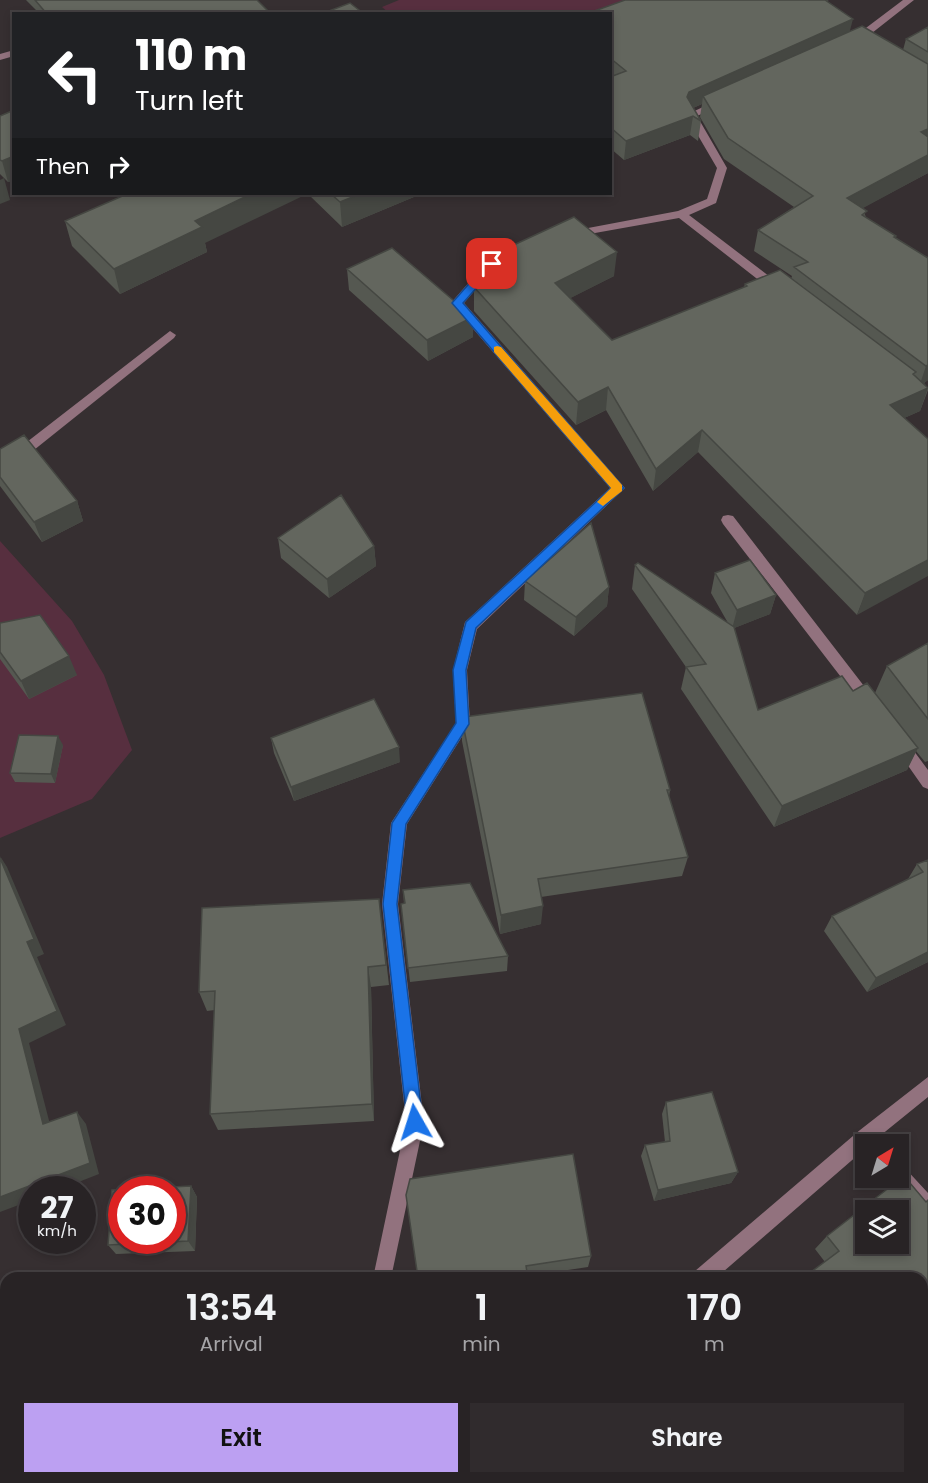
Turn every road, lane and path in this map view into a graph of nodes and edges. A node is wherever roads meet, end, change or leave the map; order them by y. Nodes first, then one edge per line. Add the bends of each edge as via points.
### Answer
1 (909, 0) edge
2 (839, 50) edge
3 (734, 96) edge
4 (681, 214) junction
5 (561, 237) edge
6 (502, 260) edge
7 (786, 294) edge
8 (170, 335) dead end
9 (0, 466) edge
10 (728, 520) dead end
11 (879, 716) edge
12 (893, 734) edge
13 (928, 782) edge
14 (928, 1086) edge
15 (876, 1134) edge
16 (855, 1152) edge
17 (909, 1185) edge
18 (928, 1207) edge
19 (383, 1272) edge
20 (709, 1272) edge

1 - 2 street via 863,43
3 - 4 street via 691,115 722,168 712,201
4 - 5 street
4 - 7 street
6 - 19 street via 492,264 457,303 618,488 470,626 460,670 463,724 399,823 390,904 415,1122
8 - 9 street
10 - 11 street
12 - 13 street
14 - 15 street
16 - 20 street
17 - 18 street

